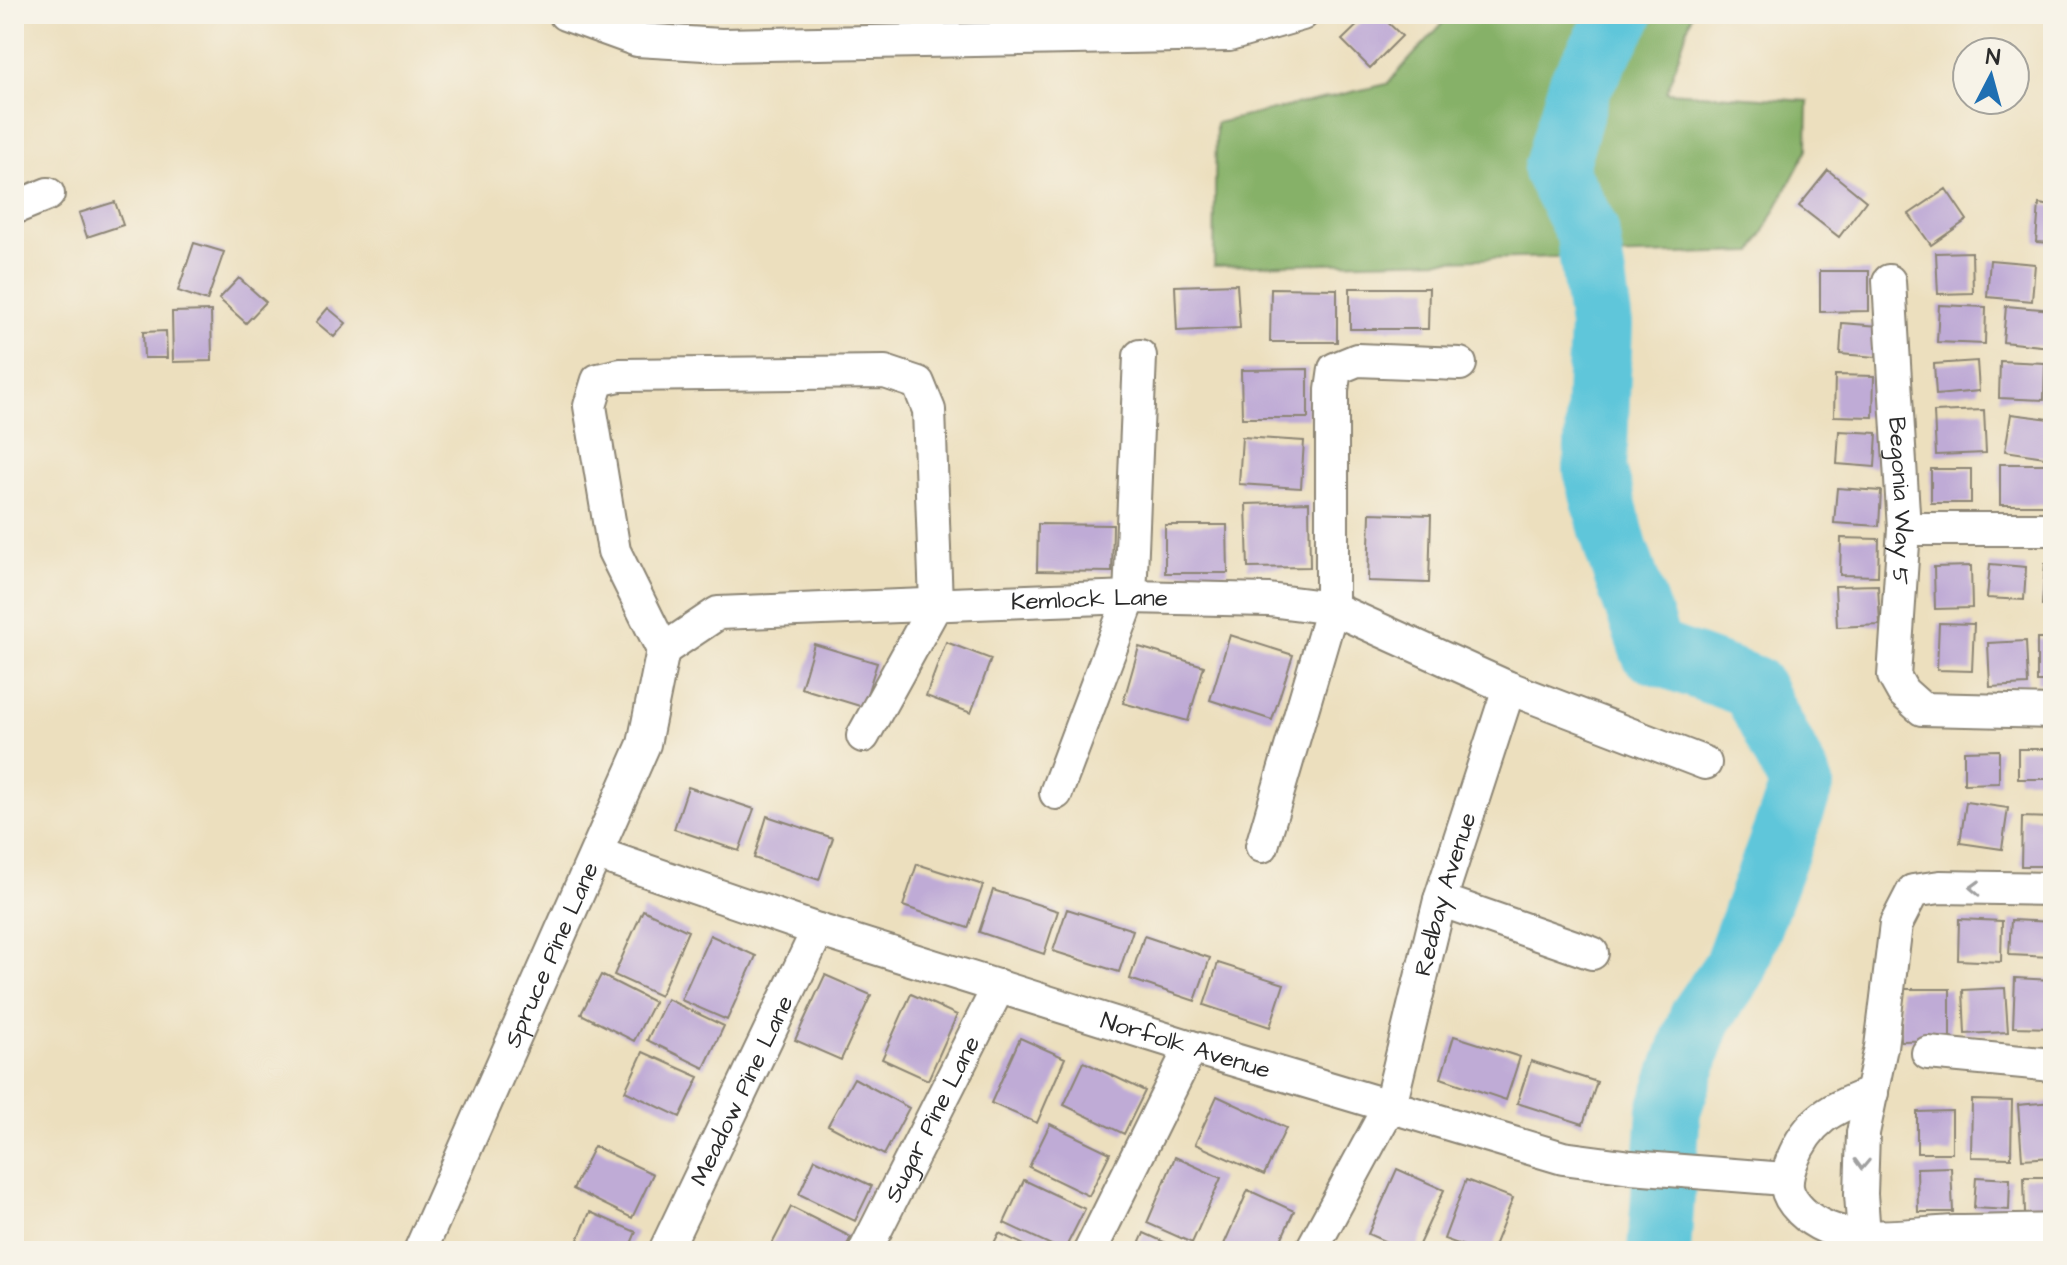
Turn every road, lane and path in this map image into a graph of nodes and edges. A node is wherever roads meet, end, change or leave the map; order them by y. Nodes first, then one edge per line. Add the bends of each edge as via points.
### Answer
1 (565, 14) edge
2 (1302, 14) edge
3 (48, 194) dead end
4 (14, 208) edge
5 (1889, 281) dead end
6 (1140, 356) dead end
7 (1460, 364) dead end
8 (1904, 529) junction
9 (2053, 529) edge
10 (1130, 597) junction
11 (936, 604) junction
12 (1332, 608) junction
13 (663, 650) junction
14 (1509, 688) junction
15 (2053, 712) edge
16 (863, 736) dead end
17 (1705, 763) dead end
18 (1056, 793) dead end
19 (1262, 846) dead end
20 (598, 854) junction
21 (2053, 889) edge
22 (1440, 900) junction
23 (818, 930) junction
24 (1592, 953) dead end
25 (999, 986) junction
26 (1191, 1047) junction
27 (1928, 1053) dead end
28 (2053, 1065) edge
29 (1872, 1093) junction
30 (1390, 1105) junction
31 (1776, 1178) junction
32 (2053, 1230) edge
33 (1864, 1236) junction
34 (420, 1251) edge
35 (665, 1251) edge
36 (865, 1251) edge
37 (1090, 1251) edge
38 (1311, 1251) edge

1 - 2 street via 637,40 721,45 1229,35
3 - 4 street
5 - 8 street, Begonia Way 5
6 - 10 street
7 - 12 street via 1357,360 1335,369
8 - 9 street
8 - 15 street, Begonia Way 5 via 1894,676 1903,692 1922,709
10 - 11 street, Kemlock Lane
10 - 12 street, Kemlock Lane via 1269,600
10 - 18 street
11 - 13 street, Kemlock Lane via 718,613
11 - 13 street via 929,410 918,383 885,372 620,375 598,380 590,406 614,551
11 - 16 street
12 - 14 street, Kemlock Lane
12 - 19 street
13 - 20 street, Spruce Pine Lane via 644,744
14 - 17 street, Kemlock Lane
14 - 22 street, Redbay Avenue
20 - 23 street, Norfolk Avenue
20 - 34 street, Spruce Pine Lane
21 -> 29 street via 1913,891 1896,924
22 - 24 street
22 - 30 street, Redbay Avenue
23 - 25 street, Norfolk Avenue
23 - 35 street, Meadow Pine Lane
25 - 26 street, Norfolk Avenue
25 - 36 street, Sugar Pine Lane
26 - 30 street, Norfolk Avenue
26 - 37 street
27 - 28 street
29 - 31 street via 1834,1107 1815,1122
29 -> 33 street via 1863,1133
30 - 31 street, Norfolk Avenue via 1563,1158
30 - 38 street, Redbay Avenue
31 - 33 street via 1792,1202 1824,1227
32 - 33 street

